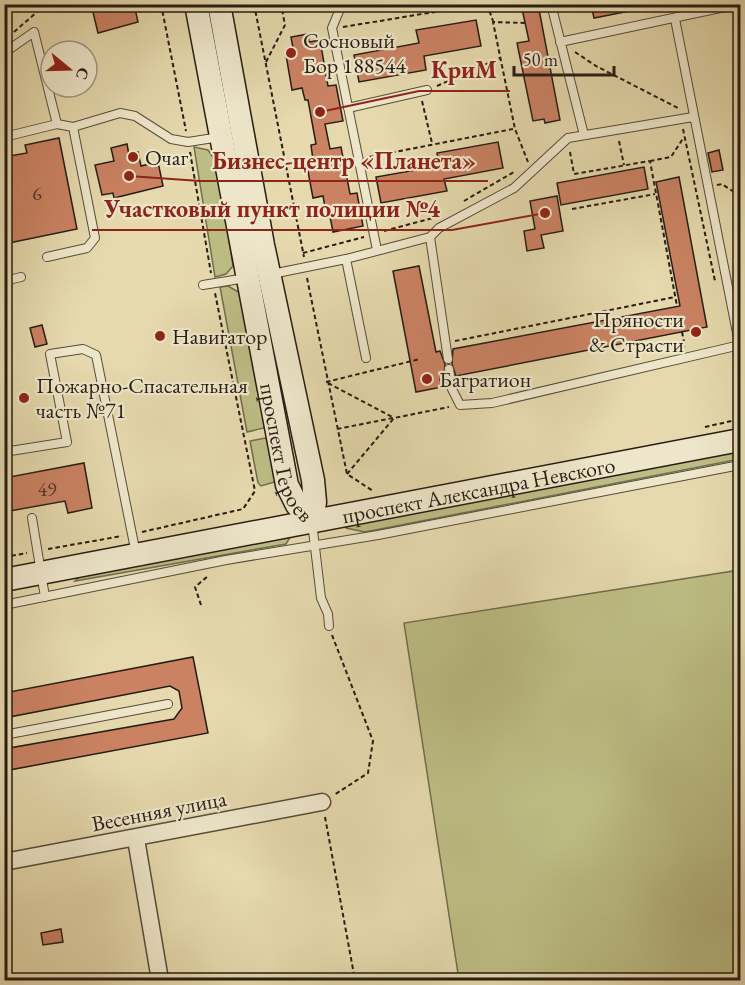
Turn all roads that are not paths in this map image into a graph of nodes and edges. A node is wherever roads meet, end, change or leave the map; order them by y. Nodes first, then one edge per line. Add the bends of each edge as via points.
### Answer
1 (196, 4) edge
2 (219, 4) edge
3 (342, 4) edge
4 (551, 4) edge
5 (740, 4) edge
6 (675, 20) junction
7 (560, 42) junction
8 (4, 53) edge
9 (423, 91) road end
10 (348, 108) junction
11 (693, 117) junction
12 (57, 124) junction
13 (73, 127) junction
14 (584, 135) junction
15 (4, 137) edge
16 (220, 137) junction
17 (430, 237) junction
18 (377, 250) junction
19 (47, 257) dead end
20 (346, 260) junction
21 (270, 275) junction
22 (21, 277) dead end
23 (246, 278) junction
24 (4, 281) edge
25 (203, 285) dead end
26 (740, 346) edge
27 (366, 358) dead end
28 (448, 358) dead end
29 (449, 369) dead end
30 (741, 440) edge
31 (4, 452) edge
32 (741, 465) edge
33 (32, 518) dead end
34 (312, 521) junction
35 (315, 544) junction
36 (136, 554) junction
37 (41, 573) junction
38 (4, 580) edge
39 (45, 597) junction
40 (4, 605) edge
41 (329, 627) road end
42 (168, 704) dead end
43 (4, 735) edge
44 (322, 802) road end
45 (136, 839) junction
46 (4, 862) edge
47 (159, 981) edge

1 - 16 main road, проспект Героев
2 - 21 main road, проспект Героев
3 - 10 lane via 332,28
4 - 7 lane
5 - 6 lane
6 - 7 lane
6 - 11 lane
7 - 14 lane
8 - 12 lane via 34,32
9 - 10 lane
10 - 18 lane
11 - 14 lane
11 - 26 lane
12 - 13 lane
12 - 15 lane
13 - 16 lane via 120,113 135,116 171,140 188,142
13 - 19 lane via 95,238 87,248
14 - 17 lane via 568,138 513,188 439,228
16 - 23 main road, проспект Героев
17 - 18 lane
17 - 28 lane
18 - 20 lane
20 - 21 lane
20 - 27 lane
21 - 34 main road, проспект Героев via 314,480
22 - 24 lane
23 - 25 lane
23 - 34 main road, проспект Героев via 288,485 297,505
26 - 29 lane via 492,403 460,405
30 - 34 main road, проспект Александра Невского
31 - 36 lane via 67,442 50,354 83,349 96,356
32 - 35 lane
33 - 37 lane
34 - 35 lane
34 - 36 main road, проспект Александра Невского
35 - 39 lane
35 - 41 lane via 321,598
36 - 37 main road, проспект Александра Невского
37 - 38 main road, проспект Александра Невского
37 - 39 lane
39 - 40 lane
42 - 43 lane
44 - 45 street, Весенняя улица
45 - 46 street, Весенняя улица
45 - 47 street

